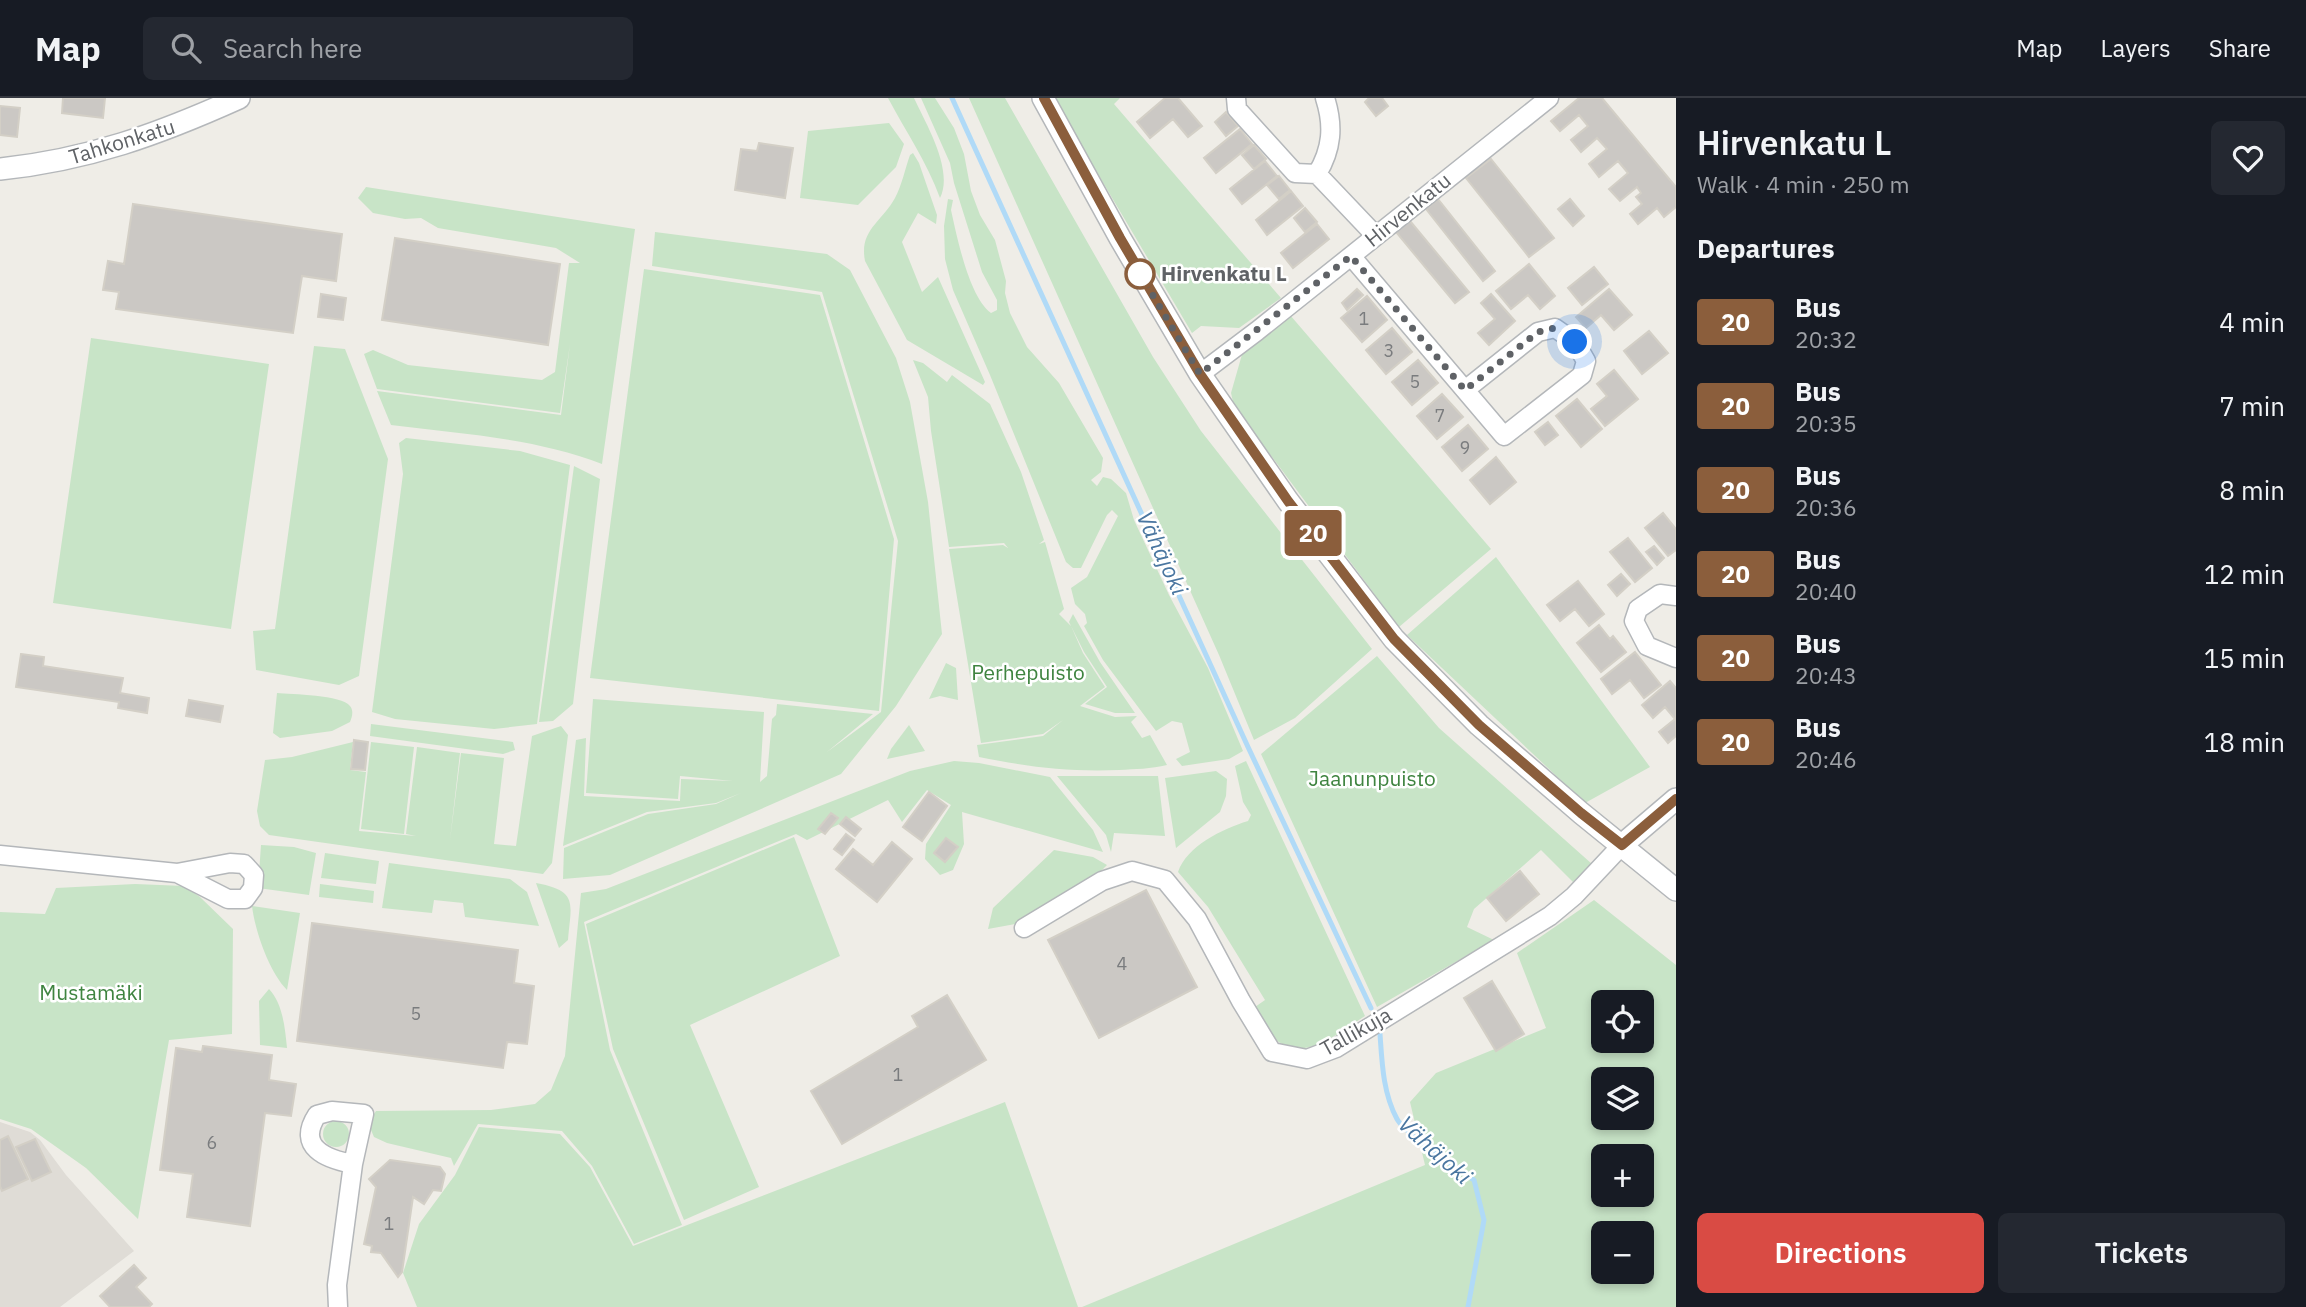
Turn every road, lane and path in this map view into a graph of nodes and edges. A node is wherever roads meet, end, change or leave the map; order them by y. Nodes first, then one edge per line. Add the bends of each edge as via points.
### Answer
1 (239, 98) edge
2 (1044, 98) edge
3 (1236, 98) edge
4 (1325, 98) edge
5 (1549, 98) edge
6 (0, 169) edge
7 (1317, 174) junction
8 (1375, 235) junction
9 (1351, 256) junction
10 (1200, 374) junction
11 (1465, 390) junction
12 (1676, 596) edge
13 (1676, 658) edge
14 (1676, 799) edge
15 (1622, 845) junction
16 (0, 855) edge
17 (177, 873) dead end
18 (1676, 890) edge
19 (1024, 928) dead end
20 (353, 1164) dead end
21 (338, 1307) edge

1 - 6 street, Tahkonkatu via 168,129 94,153
2 - 10 street
3 - 7 street via 1237,109 1295,173
4 - 7 street via 1332,119 1330,144
5 - 8 street, Hirvenkatu
7 - 8 street
8 - 9 street, Hirvenkatu
9 - 10 street, Hirvenkatu
9 - 11 street
10 - 15 street via 1288,501 1394,639 1479,725
11 - 11 street via 1504,436 1582,375 1586,361 1575,342 1555,328 1538,332
12 - 13 street via 1660,594 1638,608 1634,621 1647,646
14 - 15 street
15 - 18 street
15 - 19 street, Tallikuja via 1549,916 1336,1048 1307,1059 1272,1052 1197,919 1166,880 1132,871 1102,881
16 - 17 street
20 - 21 street

